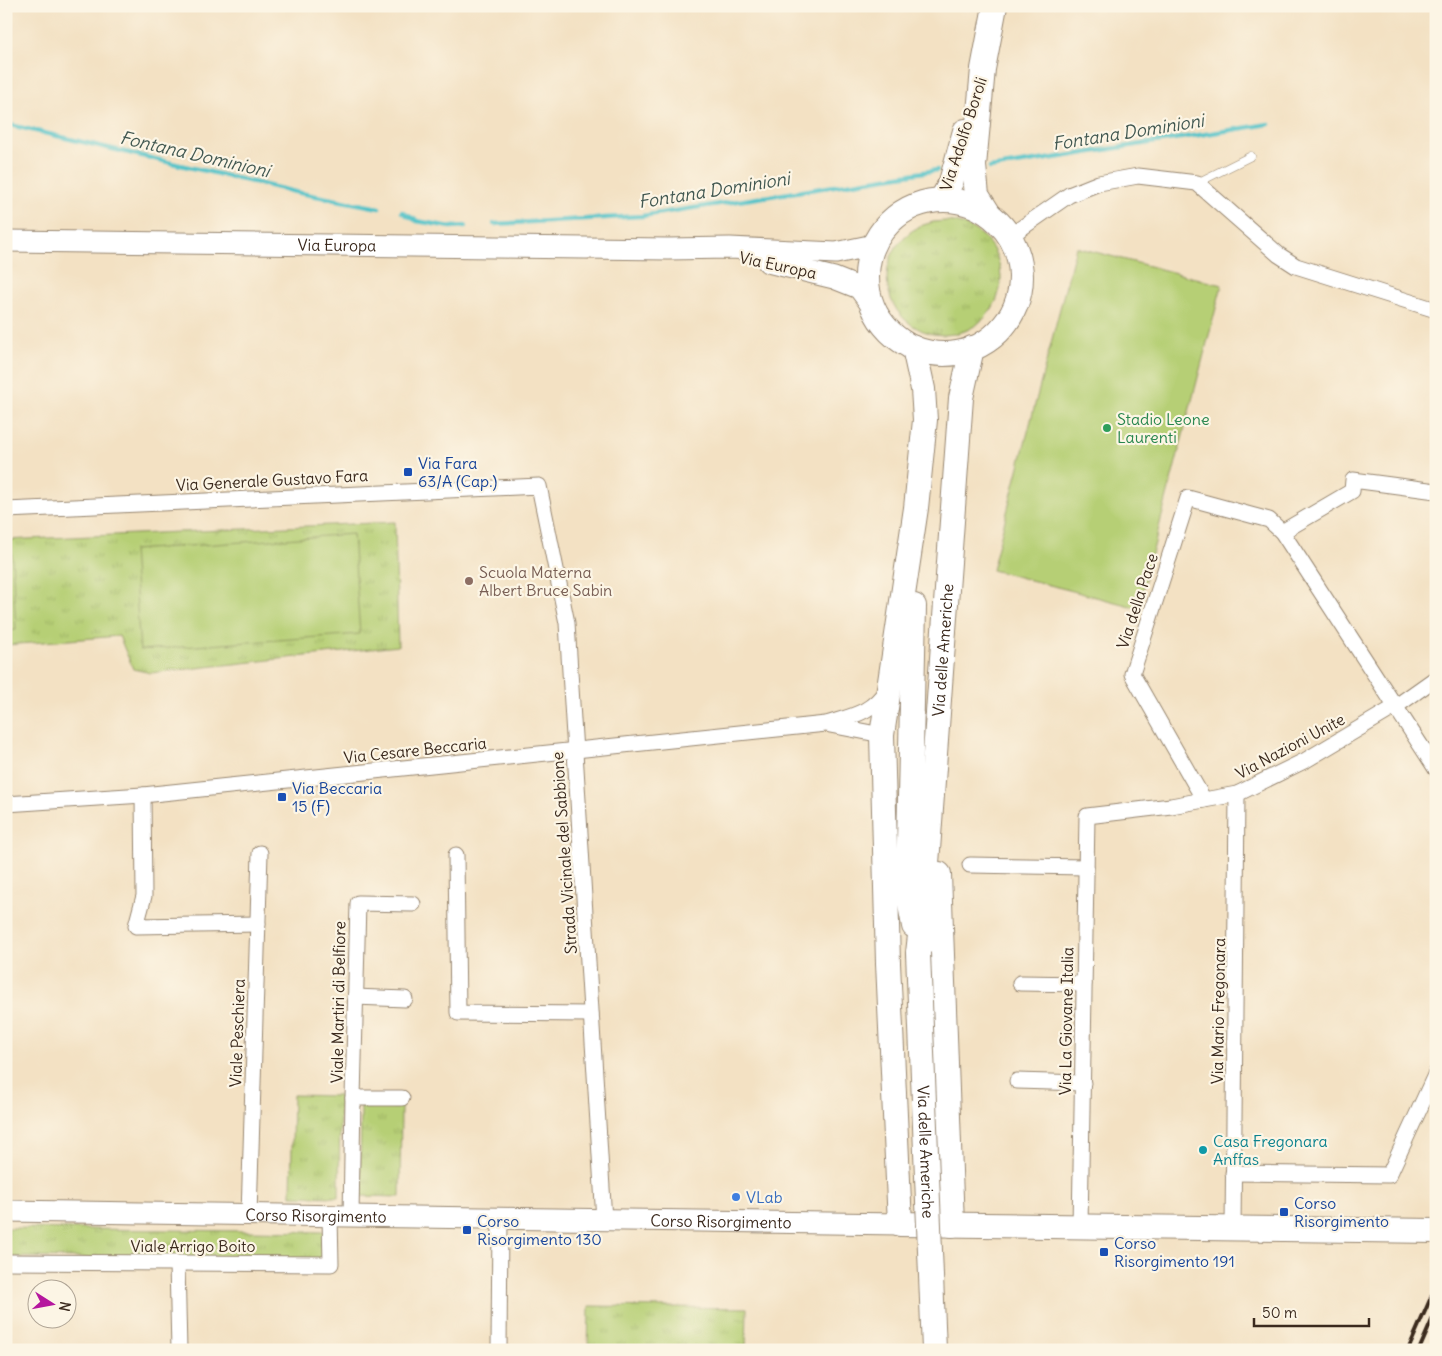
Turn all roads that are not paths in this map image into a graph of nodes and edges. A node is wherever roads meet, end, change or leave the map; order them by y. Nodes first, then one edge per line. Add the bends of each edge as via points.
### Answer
1 (995, 6) edge
2 (983, 69) junction
3 (1251, 156) dead end
4 (1198, 183) junction
5 (942, 199) junction
6 (989, 214) junction
7 (1010, 236) junction
8 (6, 241) edge
9 (874, 245) junction
10 (668, 249) junction
11 (875, 310) junction
12 (1436, 310) edge
13 (914, 348) junction
14 (972, 348) junction
15 (539, 486) joint
16 (1436, 491) edge
17 (916, 508) junction
18 (6, 510) edge
19 (1282, 532) junction
20 (1436, 678) edge
21 (890, 685) junction
22 (1395, 707) junction
23 (826, 724) junction
24 (882, 735) junction
25 (575, 752) junction
26 (934, 758) junction
27 (1436, 769) edge
28 (910, 794) junction
29 (1237, 794) junction
30 (143, 795) junction
31 (1204, 800) junction
32 (6, 804) edge
33 (1087, 816) joint
34 (260, 853) dead end
35 (456, 856) dead end
36 (970, 864) dead end
37 (1086, 867) junction
38 (413, 904) dead end
39 (258, 924) junction
40 (918, 953) junction
41 (1020, 983) dead end
42 (1084, 984) junction
43 (355, 998) junction
44 (405, 998) dead end
45 (591, 1014) junction
46 (1436, 1074) edge
47 (1018, 1081) dead end
48 (1083, 1083) junction
49 (353, 1098) junction
50 (402, 1098) dead end
51 (1233, 1173) junction
52 (6, 1211) edge
53 (249, 1215) junction
54 (330, 1216) junction
55 (351, 1216) junction
56 (500, 1218) junction
57 (604, 1220) junction
58 (900, 1224) junction
59 (952, 1225) junction
60 (1080, 1227) junction
61 (1233, 1229) junction
62 (1436, 1231) edge
63 (6, 1262) edge
64 (178, 1263) junction
65 (179, 1350) edge
66 (499, 1350) edge
67 (934, 1350) edge

1 - 2 main road, Via Adolfo Boroli
2 - 5 main road, Via Adolfo Boroli via 956,165
2 - 6 main road, Via Adolfo Boroli via 974,166 978,195
3 - 4 lane
4 - 7 street via 1138,176 1099,183 1069,195
4 - 12 street via 1279,255 1296,266
5 - 6 main road via 967,203
5 - 9 main road via 909,208 895,217
6 - 7 main road
7 - 14 main road via 1020,270 1018,299 1010,318 998,331
8 - 10 main road, Via Europa
9 - 10 main road, Via Europa via 836,252
9 - 11 main road via 867,277
10 - 11 main road, Via Europa via 789,265 834,278 859,288
11 - 13 main road via 895,336
13 - 14 main road via 943,354
13 - 17 main road via 923,389 925,420
14 - 26 main road, Via delle Americhe via 961,398
15 - 18 street, Via Generale Gustavo Fara
15 - 25 street, Strada Vicinale del Sabbione via 567,623
16 - 19 street via 1354,480 1352,491
17 - 21 main road
17 - 28 main road, Via delle Americhe
19 - 22 street, Via della Pace
19 - 31 street, Via della Pace via 1269,520 1188,498 1132,674
20 - 22 street, Via Nazioni Unite
21 - 23 street, Via Cesare Beccaria via 879,702 861,713
21 - 24 main road
22 - 27 street, Via della Pace
22 - 29 street, Via Nazioni Unite via 1306,760
23 - 24 street, Via Cesare Beccaria
23 - 25 street, Via Cesare Beccaria
24 - 28 main road via 901,754
24 - 58 main road
25 - 30 street, Via Cesare Beccaria
25 - 45 street, Strada Vicinale del Sabbione
26 - 40 main road, Via delle Americhe
26 - 59 main road
28 - 40 main road, Via delle Americhe via 908,893
29 - 31 street, Via Nazioni Unite
29 - 51 street, Via Mario Fregonara
30 - 32 street, Via Cesare Beccaria
30 - 39 street via 144,896 136,926
31 - 33 street, Via Nazioni Unite
33 - 37 street, Via La Giovane Italia
34 - 39 street, Viale Peschiera
35 - 45 street via 458,1014
36 - 37 street
37 - 42 street, Via La Giovane Italia
38 - 43 street, Viale Martiri di Belfiore via 358,903
39 - 53 street, Viale Peschiera
40 - 67 main road, Via delle Americhe, bridge
41 - 42 street
42 - 48 street, Via La Giovane Italia
43 - 44 street
43 - 49 street, Viale Martiri di Belfiore
45 - 57 street, Strada Vicinale del Sabbione
46 - 51 street via 1389,1175
47 - 48 street
48 - 60 street, Via La Giovane Italia
49 - 50 street
49 - 55 street, Viale Martiri di Belfiore
51 - 61 street, Via Mario Fregonara
52 - 53 main road, Corso Risorgimento
53 - 54 main road, Corso Risorgimento
54 - 55 main road, Corso Risorgimento
54 - 64 street, Viale Arrigo Boito via 331,1264
55 - 56 main road, Corso Risorgimento
56 - 57 main road, Corso Risorgimento
56 - 66 street
57 - 58 main road, Corso Risorgimento
58 - 59 main road, Corso Risorgimento
59 - 60 main road, Corso Risorgimento
60 - 61 main road, Corso Risorgimento
61 - 62 main road, Corso Risorgimento
63 - 64 street, Viale Arrigo Boito
64 - 65 street

